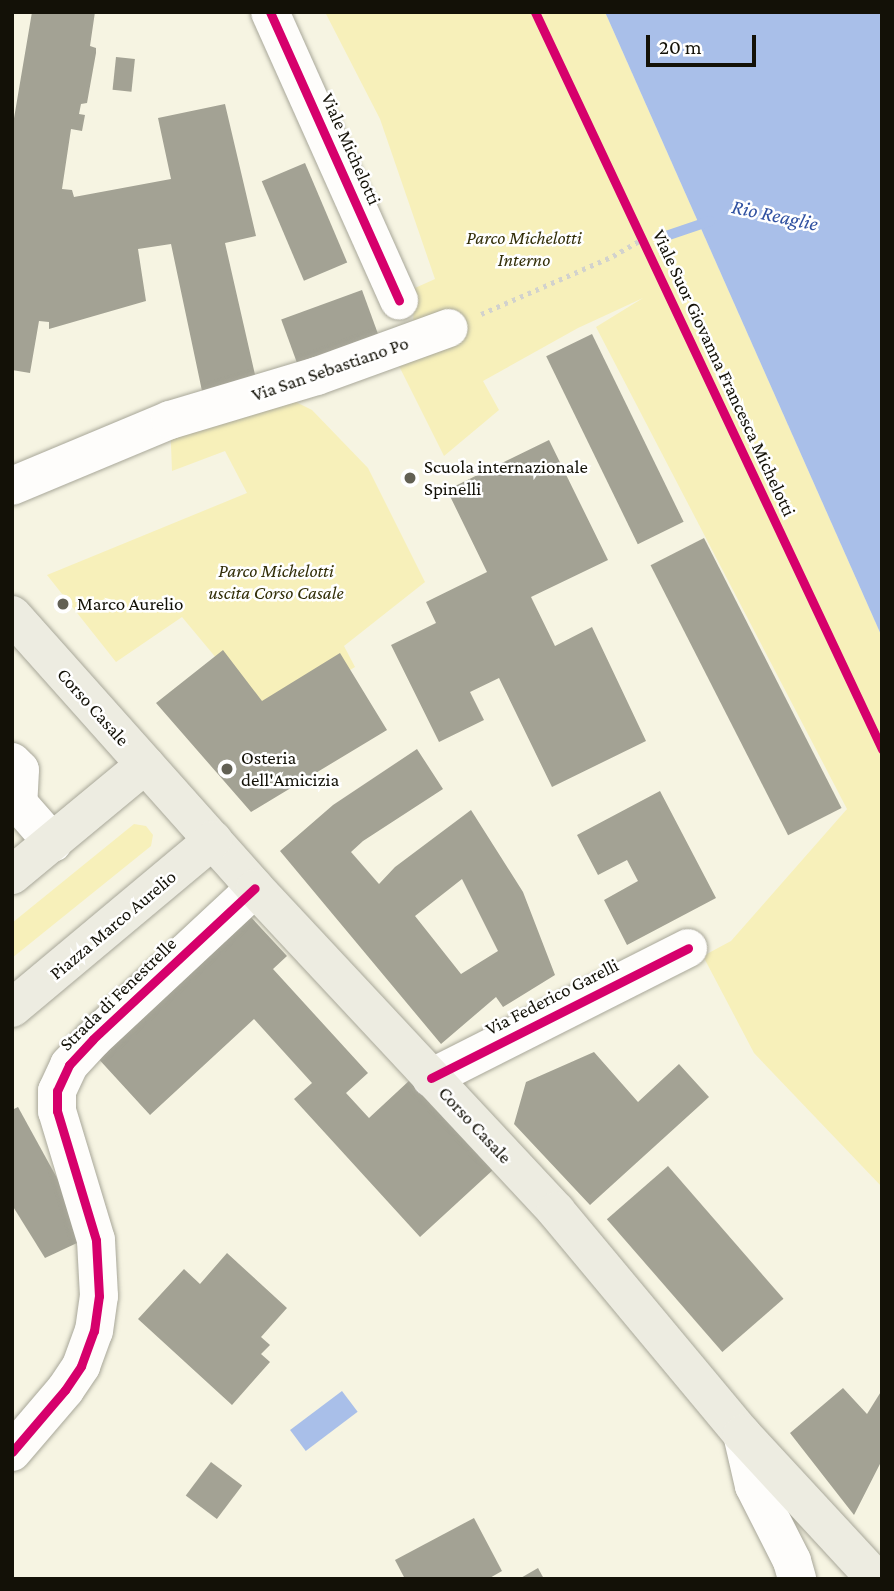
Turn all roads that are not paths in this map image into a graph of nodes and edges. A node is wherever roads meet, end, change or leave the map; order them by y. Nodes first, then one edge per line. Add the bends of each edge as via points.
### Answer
1 (270, 12) edge
2 (399, 301) dead end
3 (449, 328) road end
4 (12, 486) edge
5 (12, 615) edge
6 (12, 762) edge
7 (145, 765) junction
8 (15, 804) edge
9 (213, 840) junction
10 (54, 843) junction
11 (12, 875) edge
12 (255, 888) junction
13 (688, 948) dead end
14 (12, 1009) edge
15 (431, 1078) junction
16 (742, 1434) junction
17 (12, 1452) edge
18 (797, 1579) edge
19 (876, 1579) edge

1 - 2 street, Viale Michelotti
3 - 4 street, Via San Sebastiano Po via 317,376 170,420
5 - 7 main road, Corso Casale
6 - 8 street via 20,770
7 - 9 main road, Corso Casale
7 - 10 main road
8 - 10 street
9 - 12 main road, Corso Casale
9 - 14 main road, Piazza Marco Aurelio
10 - 11 main road
12 - 15 main road, Corso Casale
12 - 17 street, Strada di Fenestrelle via 93,1040 69,1065 57,1091 57,1111 96,1240 99,1296 94,1332 80,1366
13 - 15 street, Via Federico Garelli
15 - 16 main road, Corso Casale via 556,1211
16 - 18 street via 754,1486
16 - 19 main road, Corso Casale

